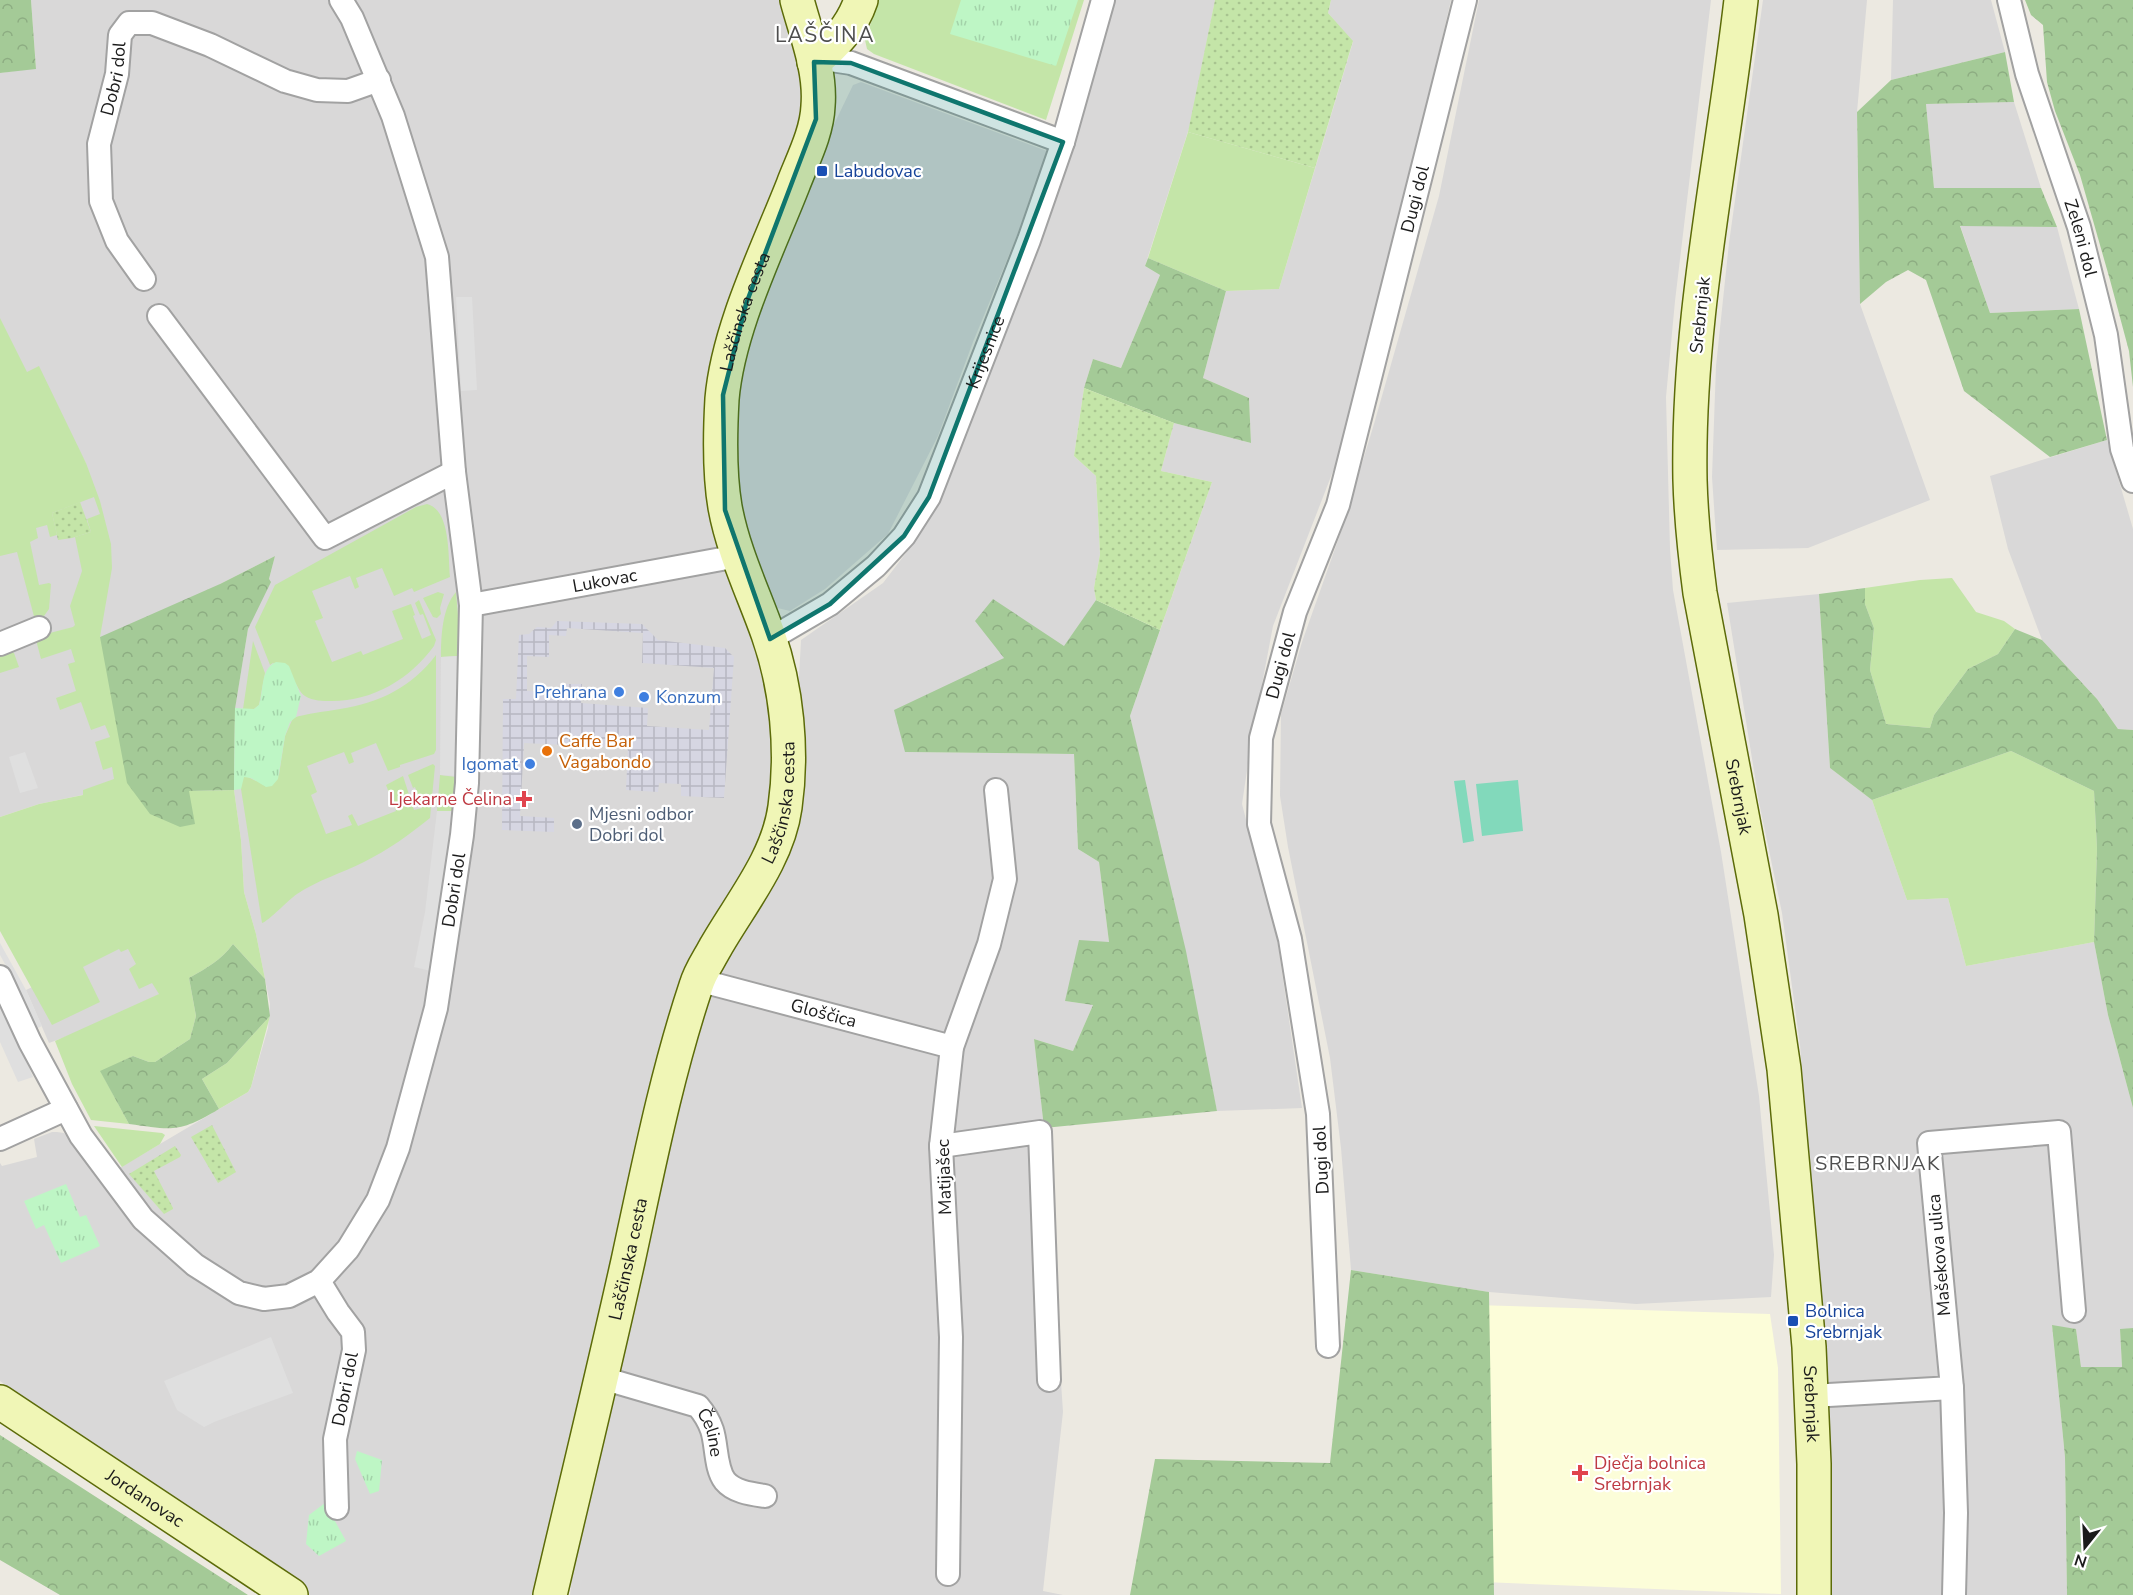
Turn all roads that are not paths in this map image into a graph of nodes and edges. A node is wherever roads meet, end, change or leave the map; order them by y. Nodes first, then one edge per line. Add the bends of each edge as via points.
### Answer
1 (341, 0) edge
2 (797, 0) edge
3 (861, 0) edge
4 (1103, 0) edge
5 (1465, 0) edge
6 (1741, 0) edge
7 (2009, 0) edge
8 (814, 62) junction
9 (379, 80) junction
10 (1063, 142) junction
11 (144, 279) dead end
12 (159, 316) dead end
13 (454, 472) junction
14 (2133, 482) edge
15 (738, 556) junction
16 (471, 605) junction
17 (39, 628) dead end
18 (770, 639) junction
19 (0, 644) edge
20 (996, 790) dead end
21 (0, 977) edge
22 (698, 980) junction
23 (952, 1047) junction
24 (66, 1109) junction
25 (0, 1139) edge
26 (941, 1146) junction
27 (319, 1281) junction
28 (2074, 1311) dead end
29 (1328, 1346) dead end
30 (602, 1378) junction
31 (1049, 1380) dead end
32 (1952, 1388) junction
33 (1811, 1396) junction
34 (0, 1402) edge
35 (765, 1497) dead end
36 (337, 1508) dead end
37 (948, 1574) dead end
38 (291, 1595) edge
39 (550, 1595) edge
40 (1814, 1595) edge
41 (1954, 1595) edge

1 - 9 street, Dobri dol
2 - 8 main road, Laščinska cesta
3 - 8 main road via 841,38
4 - 10 street, Krijesnice
5 - 29 street, Dugi dol via 1338,505 1295,612 1262,738 1259,824 1290,939 1318,1114
6 - 33 main road, Srebrnjak via 1695,355 1692,517 1700,593 1777,1014
7 - 14 street, Zeleni dol via 2027,74 2079,227 2106,335 2122,449
8 - 10 street via 851,63
8 - 15 main road, Laščinska cesta via 818,87 816,119 746,304 723,395 722,480 725,510
9 - 11 street, Dobri dol via 348,91 317,90 285,81 210,45 152,23 129,23 120,35 117,74 99,144 101,201 117,241
9 - 13 street, Dobri dol via 437,257
10 - 18 street, Krijesnice via 929,497 904,536 876,566 830,604
12 - 13 street via 325,538
13 - 16 street, Dobri dol
15 - 16 street, Lukovac
15 - 18 main road, Laščinska cesta
16 - 27 street, Dobri dol via 467,783 436,1008 398,1148 378,1200 348,1249
17 - 19 street
18 - 22 main road, Laščinska cesta via 785,709 785,809 776,843
20 - 23 street, Matijašec via 1005,879 989,944
21 - 24 street, Dobri dol
22 - 23 street, Gloščica
22 - 30 main road, Laščinska cesta via 668,1080
23 - 26 street, Matijašec
24 - 25 street
24 - 27 street, Dobri dol via 81,1136 143,1219 195,1265 239,1293 264,1299 289,1296
26 - 31 street via 1040,1132
26 - 37 street, Matijašec via 951,1337
27 - 36 street, Dobri dol via 353,1332 354,1341 334,1439
28 - 32 street, Mašekova ulica via 2059,1132 1929,1143
30 - 35 street, Čeline via 698,1406 712,1430 725,1481 734,1489
30 - 39 main road, Laščinska cesta
32 - 33 street
32 - 41 street, Mašekova ulica
33 - 40 main road, Srebrnjak
34 - 38 main road, Jordanovac

